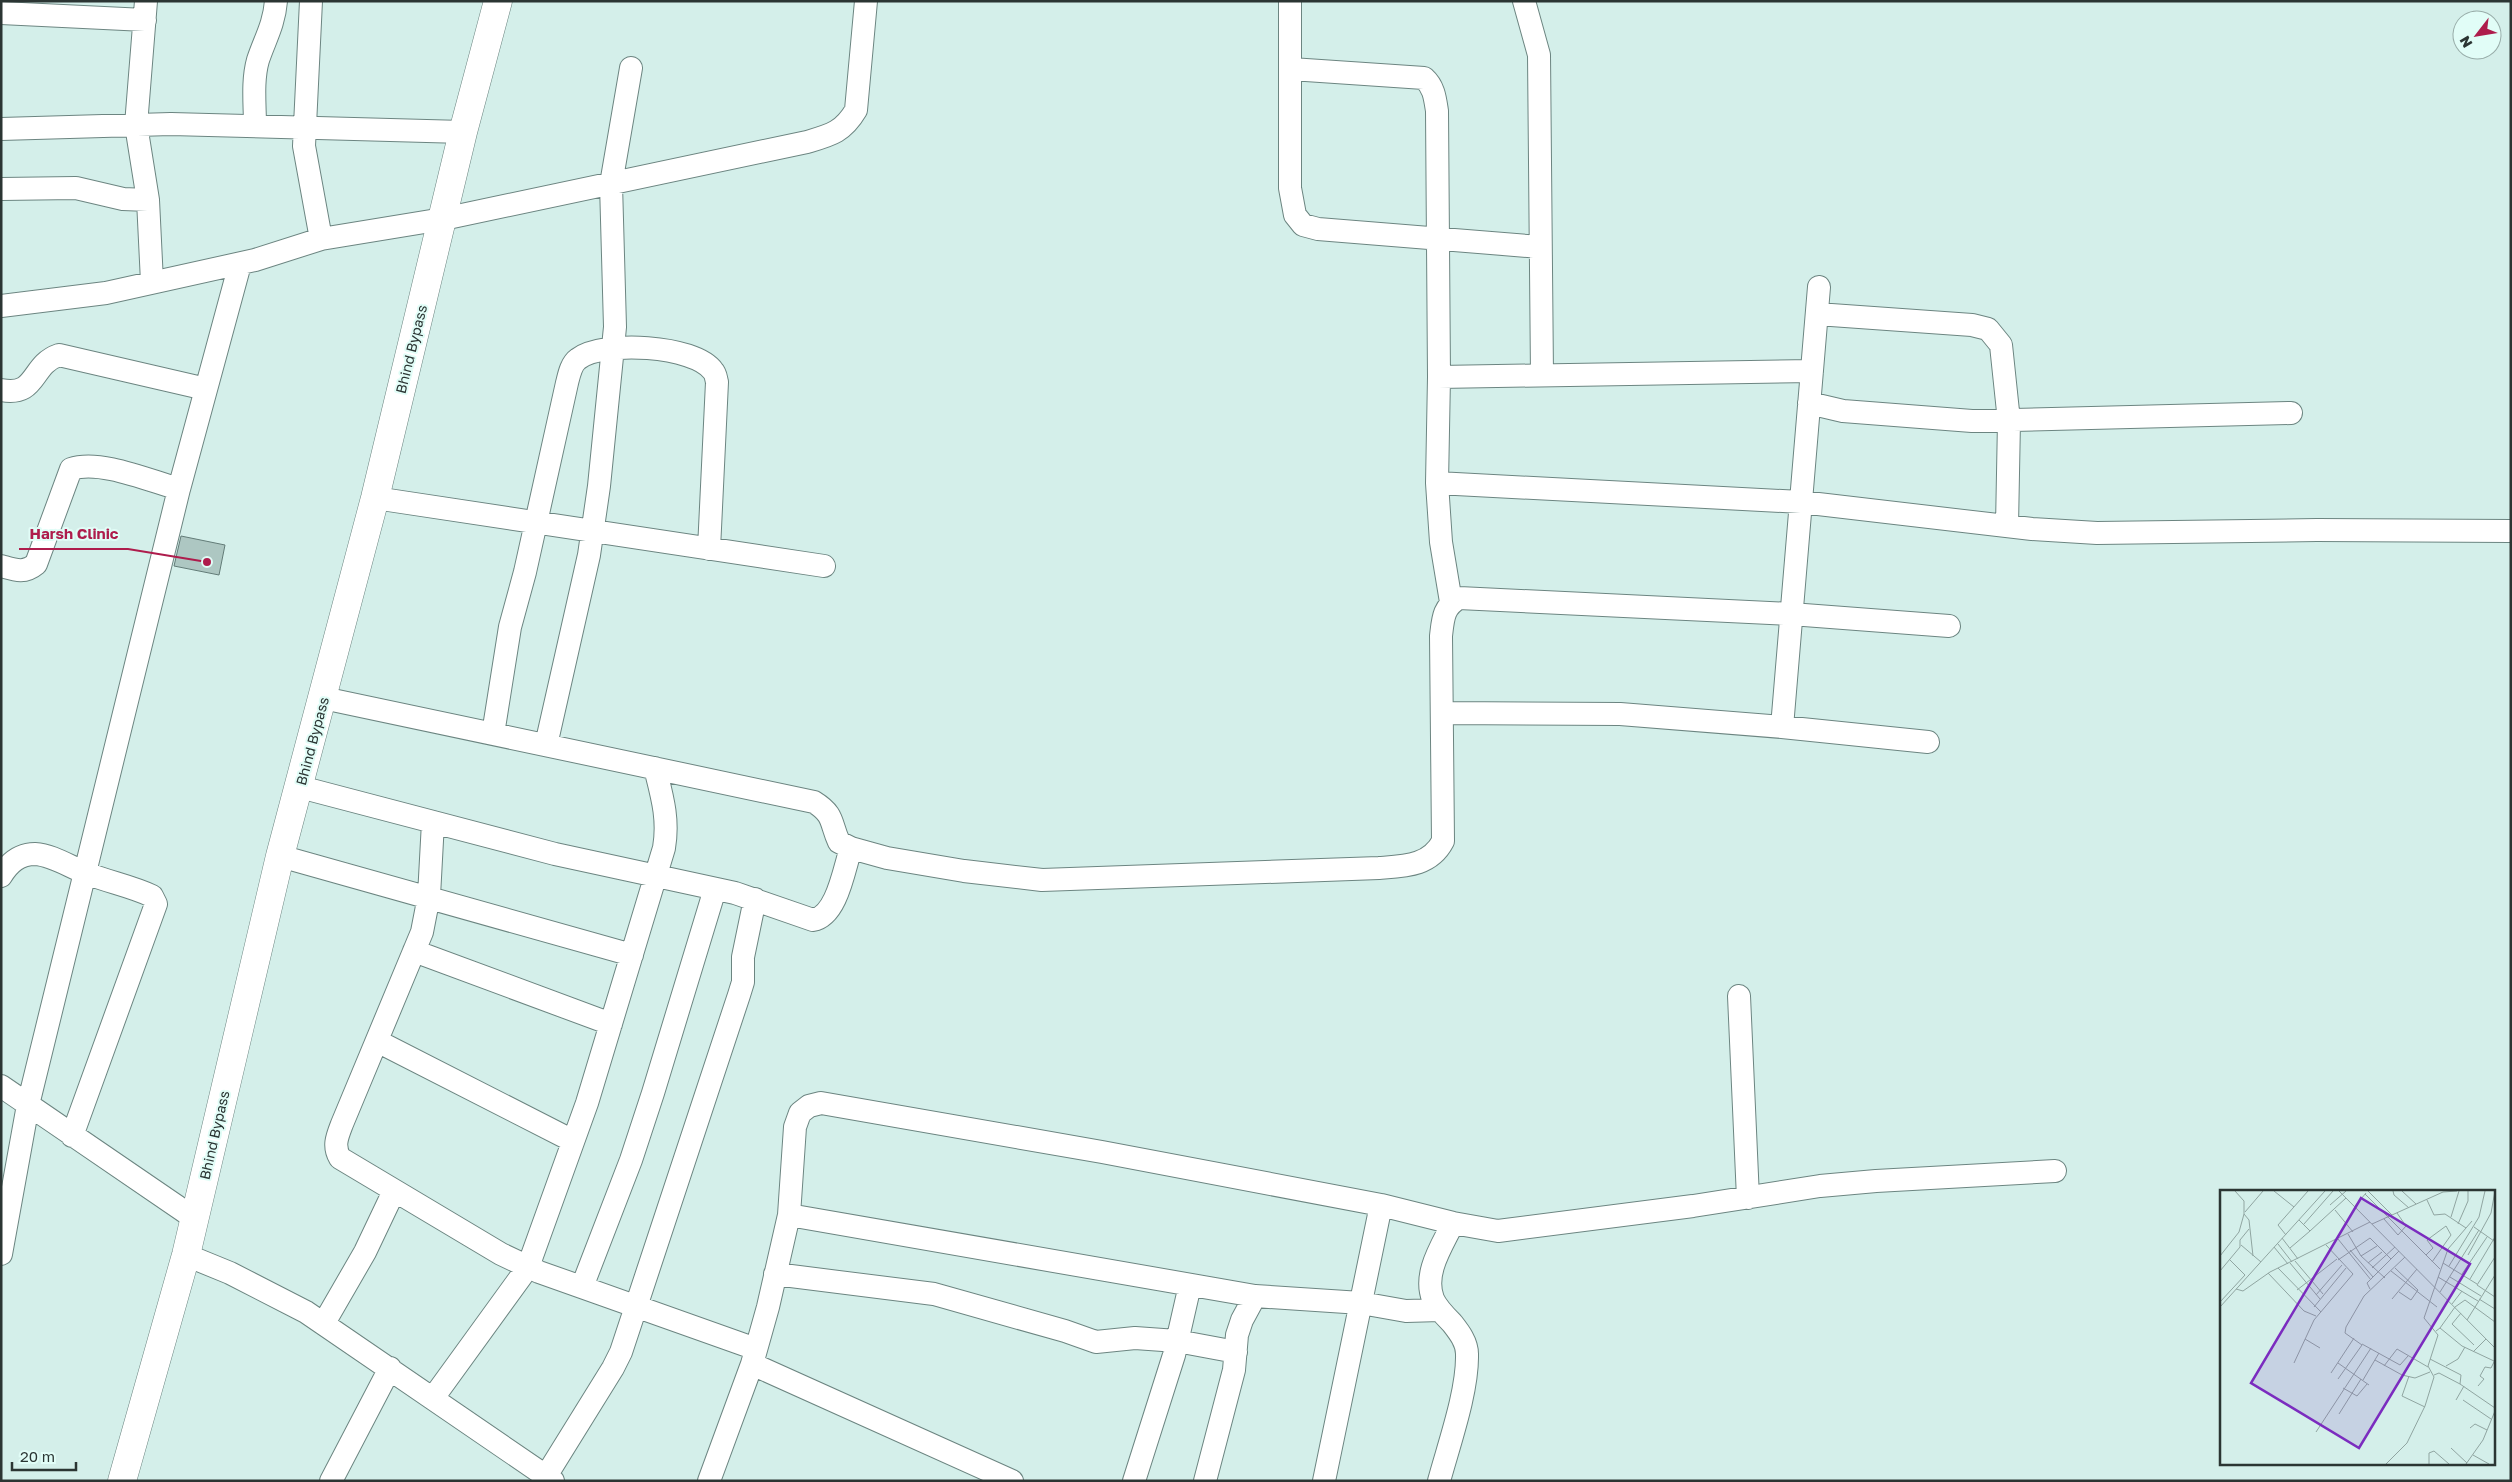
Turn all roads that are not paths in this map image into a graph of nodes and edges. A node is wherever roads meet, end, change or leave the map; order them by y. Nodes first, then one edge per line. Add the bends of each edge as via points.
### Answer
1 (276, 1) edge
2 (312, 1) edge
3 (498, 1) edge
4 (866, 1) edge
5 (1290, 1) edge
6 (1524, 1) edge
7 (145, 11) edge
8 (1, 13) edge
9 (631, 68) dead end
10 (1291, 69) junction
11 (136, 125) junction
12 (255, 126) junction
13 (303, 128) junction
14 (1, 129) edge
15 (463, 132) junction
16 (611, 184) junction
17 (1, 189) edge
18 (148, 200) junction
19 (443, 219) junction
20 (321, 239) junction
21 (1439, 239) junction
22 (1540, 247) junction
23 (240, 264) junction
24 (152, 282) junction
25 (1819, 287) dead end
26 (1, 306) edge
27 (1817, 314) junction
28 (614, 348) junction
29 (1812, 371) junction
30 (1542, 375) junction
31 (1439, 377) junction
32 (206, 389) junction
33 (1, 390) edge
34 (1809, 404) junction
35 (2291, 413) dead end
36 (2009, 421) junction
37 (1437, 483) junction
38 (179, 489) junction
39 (375, 498) junction
40 (1801, 502) junction
41 (535, 524) junction
42 (2007, 526) junction
43 (592, 531) junction
44 (2511, 531) edge
45 (709, 549) junction
46 (1, 566) edge
47 (824, 566) dead end
48 (1451, 602) junction
49 (1791, 614) junction
50 (1949, 626) dead end
51 (323, 698) junction
52 (1443, 712) junction
53 (1782, 727) junction
54 (493, 734) junction
55 (1928, 742) dead end
56 (546, 745) junction
57 (655, 768) junction
58 (300, 787) junction
59 (433, 822) junction
60 (850, 848) junction
61 (280, 856) junction
62 (85, 873) junction
63 (1, 876) edge
64 (655, 877) junction
65 (715, 889) junction
66 (429, 896) junction
67 (755, 899) junction
68 (414, 951) junction
69 (632, 955) junction
70 (1739, 996) dead end
71 (611, 1024) junction
72 (376, 1041) junction
73 (1, 1086) edge
74 (28, 1105) junction
75 (72, 1136) junction
76 (573, 1141) junction
77 (2055, 1171) dead end
78 (394, 1191) junction
79 (1748, 1198) junction
80 (1381, 1205) junction
81 (788, 1215) junction
82 (194, 1218) junction
83 (1453, 1224) junction
84 (1, 1254) edge
85 (186, 1255) junction
86 (528, 1267) junction
87 (775, 1274) junction
88 (1190, 1285) junction
89 (582, 1287) junction
90 (1255, 1296) junction
91 (1361, 1303) junction
92 (636, 1305) junction
93 (1440, 1310) junction
94 (324, 1323) junction
95 (1177, 1341) junction
96 (1236, 1352) junction
97 (754, 1356) junction
98 (390, 1368) junction
99 (433, 1398) junction
100 (550, 1478) edge
101 (122, 1481) edge
102 (331, 1481) edge
103 (709, 1481) edge
104 (1012, 1481) edge
105 (1134, 1481) edge
106 (1205, 1481) edge
107 (1324, 1481) edge
108 (1439, 1481) edge

1 - 12 street via 272,28 254,79
2 - 13 street
3 - 15 street, Bhind Bypass
4 - 16 street via 856,110 848,124 835,133 807,142
5 - 10 street
6 - 22 street via 1539,55
7 - 8 street
7 - 11 street
9 - 16 street
10 - 21 street via 1289,162 1295,215 1304,225 1318,229
10 - 21 street via 1408,75 1424,78 1431,84 1437,111
11 - 12 street
11 - 14 street
11 - 18 street
12 - 13 street
13 - 15 street
13 - 20 street
15 - 19 street, Bhind Bypass
16 - 19 street
16 - 28 street via 616,301
17 - 18 street via 76,188 123,199
18 - 24 street
19 - 20 street
19 - 39 street, Bhind Bypass
20 - 23 street
21 - 22 street
21 - 31 street
22 - 30 street
23 - 24 street
23 - 32 street
24 - 26 street via 106,293
25 - 27 street
27 - 29 street
27 - 36 street via 1952,322 1988,329 2001,345
28 - 41 street via 577,359 572,367
28 - 43 street
28 - 45 street via 687,354 714,372 717,382
29 - 30 street
29 - 34 street
30 - 31 street
31 - 37 street
32 - 33 street via 59,355 41,366 28,386 19,392
32 - 38 street
34 - 36 street via 1896,416
34 - 40 street
35 - 36 street
36 - 42 street
37 - 40 street
37 - 48 street via 1441,542
38 - 46 street via 103,468 84,465 71,469 36,564 28,570 17,571
38 - 62 street
39 - 41 street
39 - 51 street, Bhind Bypass
40 - 42 street
40 - 49 street
41 - 43 street
41 - 54 street via 510,626
42 - 44 street via 2139,533
43 - 45 street
43 - 56 street
45 - 47 street
48 - 49 street via 1459,598
48 - 52 street via 1443,614 1441,636
49 - 50 street
49 - 53 street
51 - 54 street
51 - 58 street, Bhind Bypass
52 - 53 street via 1620,714
52 - 60 street via 1443,841 1438,850 1414,865 1042,880 964,871
53 - 55 street
54 - 56 street
56 - 57 street
57 - 60 street via 814,802 826,810 833,821 839,842
57 - 64 street via 666,810 667,828
58 - 59 street
58 - 61 street, Bhind Bypass
59 - 64 street
59 - 66 street
60 - 67 street via 832,905 821,919 804,918
61 - 66 street
61 - 82 street, Bhind Bypass
62 - 63 street via 34,854 10,863
62 - 74 street
62 - 75 street via 141,891 152,896 156,904
64 - 65 street
64 - 69 street
65 - 67 street
65 - 89 street via 654,1093
66 - 68 street via 422,932
66 - 69 street
67 - 92 street via 743,957 743,982
68 - 71 street
68 - 72 street
69 - 71 street
70 - 79 street
71 - 76 street
72 - 76 street
72 - 78 street via 342,1124 336,1150 349,1164
73 - 74 street
74 - 75 street
74 - 84 street
75 - 82 street
76 - 86 street
77 - 79 street via 1876,1181
78 - 86 street
78 - 94 street via 366,1252
79 - 83 street via 1498,1231
80 - 81 street via 821,1103 800,1113 795,1127
80 - 83 street
80 - 91 street
81 - 87 street
81 - 88 street
82 - 85 street, Bhind Bypass
83 - 93 street via 1433,1265 1430,1282 1433,1299
85 - 94 street via 230,1272
85 - 101 street, Bhind Bypass
86 - 89 street
86 - 99 street
87 - 95 street via 934,1294 1096,1342 1135,1338
87 - 97 street
88 - 90 street
88 - 95 street
89 - 92 street
90 - 91 street
90 - 96 street via 1242,1320
91 - 93 street via 1406,1311
91 - 107 street
92 - 97 street
92 - 100 street via 613,1368
93 - 108 street via 1461,1334 1467,1353 1456,1416
94 - 98 street
95 - 96 street
95 - 105 street
96 - 106 street
97 - 103 street
97 - 104 street
98 - 99 street
98 - 102 street
99 - 100 street

